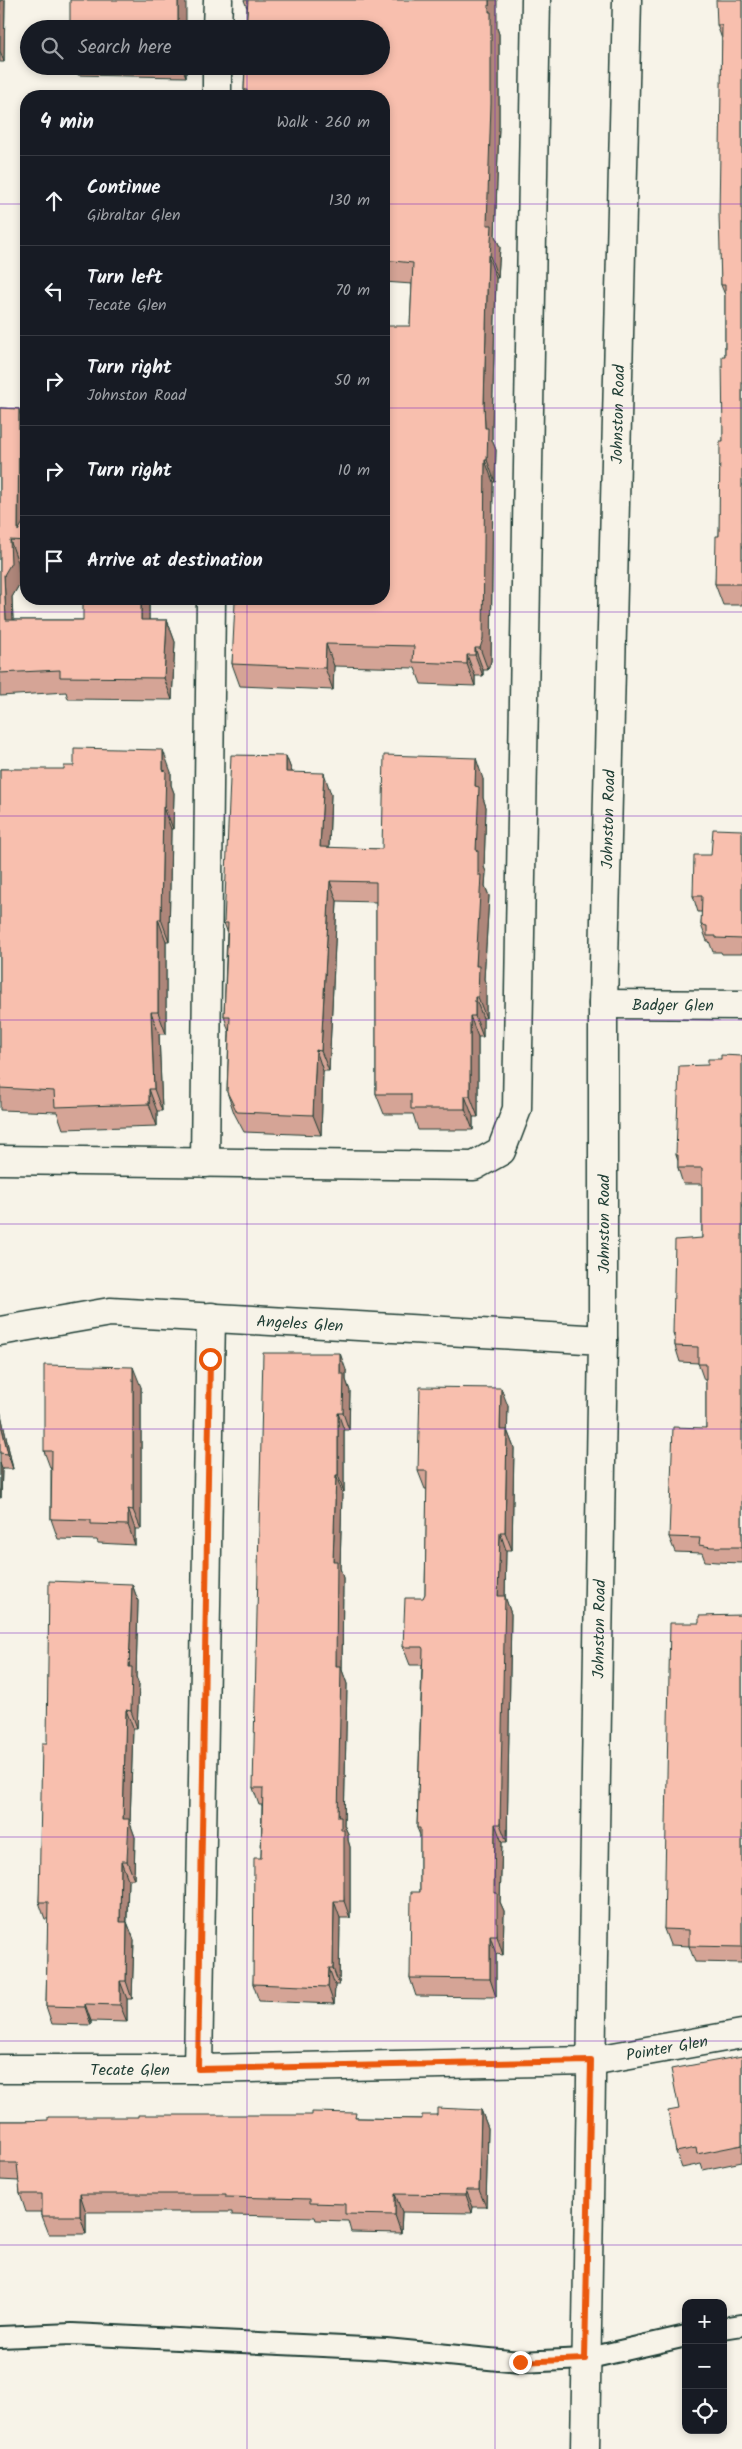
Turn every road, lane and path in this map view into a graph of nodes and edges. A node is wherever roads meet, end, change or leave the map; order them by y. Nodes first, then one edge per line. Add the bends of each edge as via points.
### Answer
1 (218, 0) edge
2 (536, 0) edge
3 (627, 0) edge
4 (217, 20) edge
5 (217, 75) edge
6 (217, 90) edge
7 (211, 605) edge
8 (603, 1004) junction
9 (742, 1005) edge
10 (0, 1160) edge
11 (205, 1163) junction
12 (211, 1317) junction
13 (0, 1331) edge
14 (603, 1340) junction
15 (742, 2034) edge
16 (591, 2061) junction
17 (0, 2069) edge
18 (198, 2069) junction
19 (742, 2325) edge
20 (727, 2327) edge
21 (0, 2337) edge
22 (682, 2337) edge
23 (585, 2359) junction
24 (585, 2449) edge

1 - 4 street
2 - 11 street via 517,1109 501,1151 474,1166
3 - 8 street, Johnston Road
5 - 6 street
7 - 11 street
8 - 9 street, Badger Glen
8 - 14 street, Johnston Road
10 - 11 street
12 - 13 street, Angeles Glen via 110,1312
12 - 14 street, Angeles Glen
12 - 18 street
14 - 16 street, Johnston Road
15 - 16 street, Pointer Glen
16 - 18 street, Tecate Glen
16 - 23 street, Johnston Road
17 - 18 street, Tecate Glen
19 - 20 lane
21 - 23 lane via 72,2334 367,2348 520,2362
22 - 23 lane
23 - 24 street, Johnston Road

